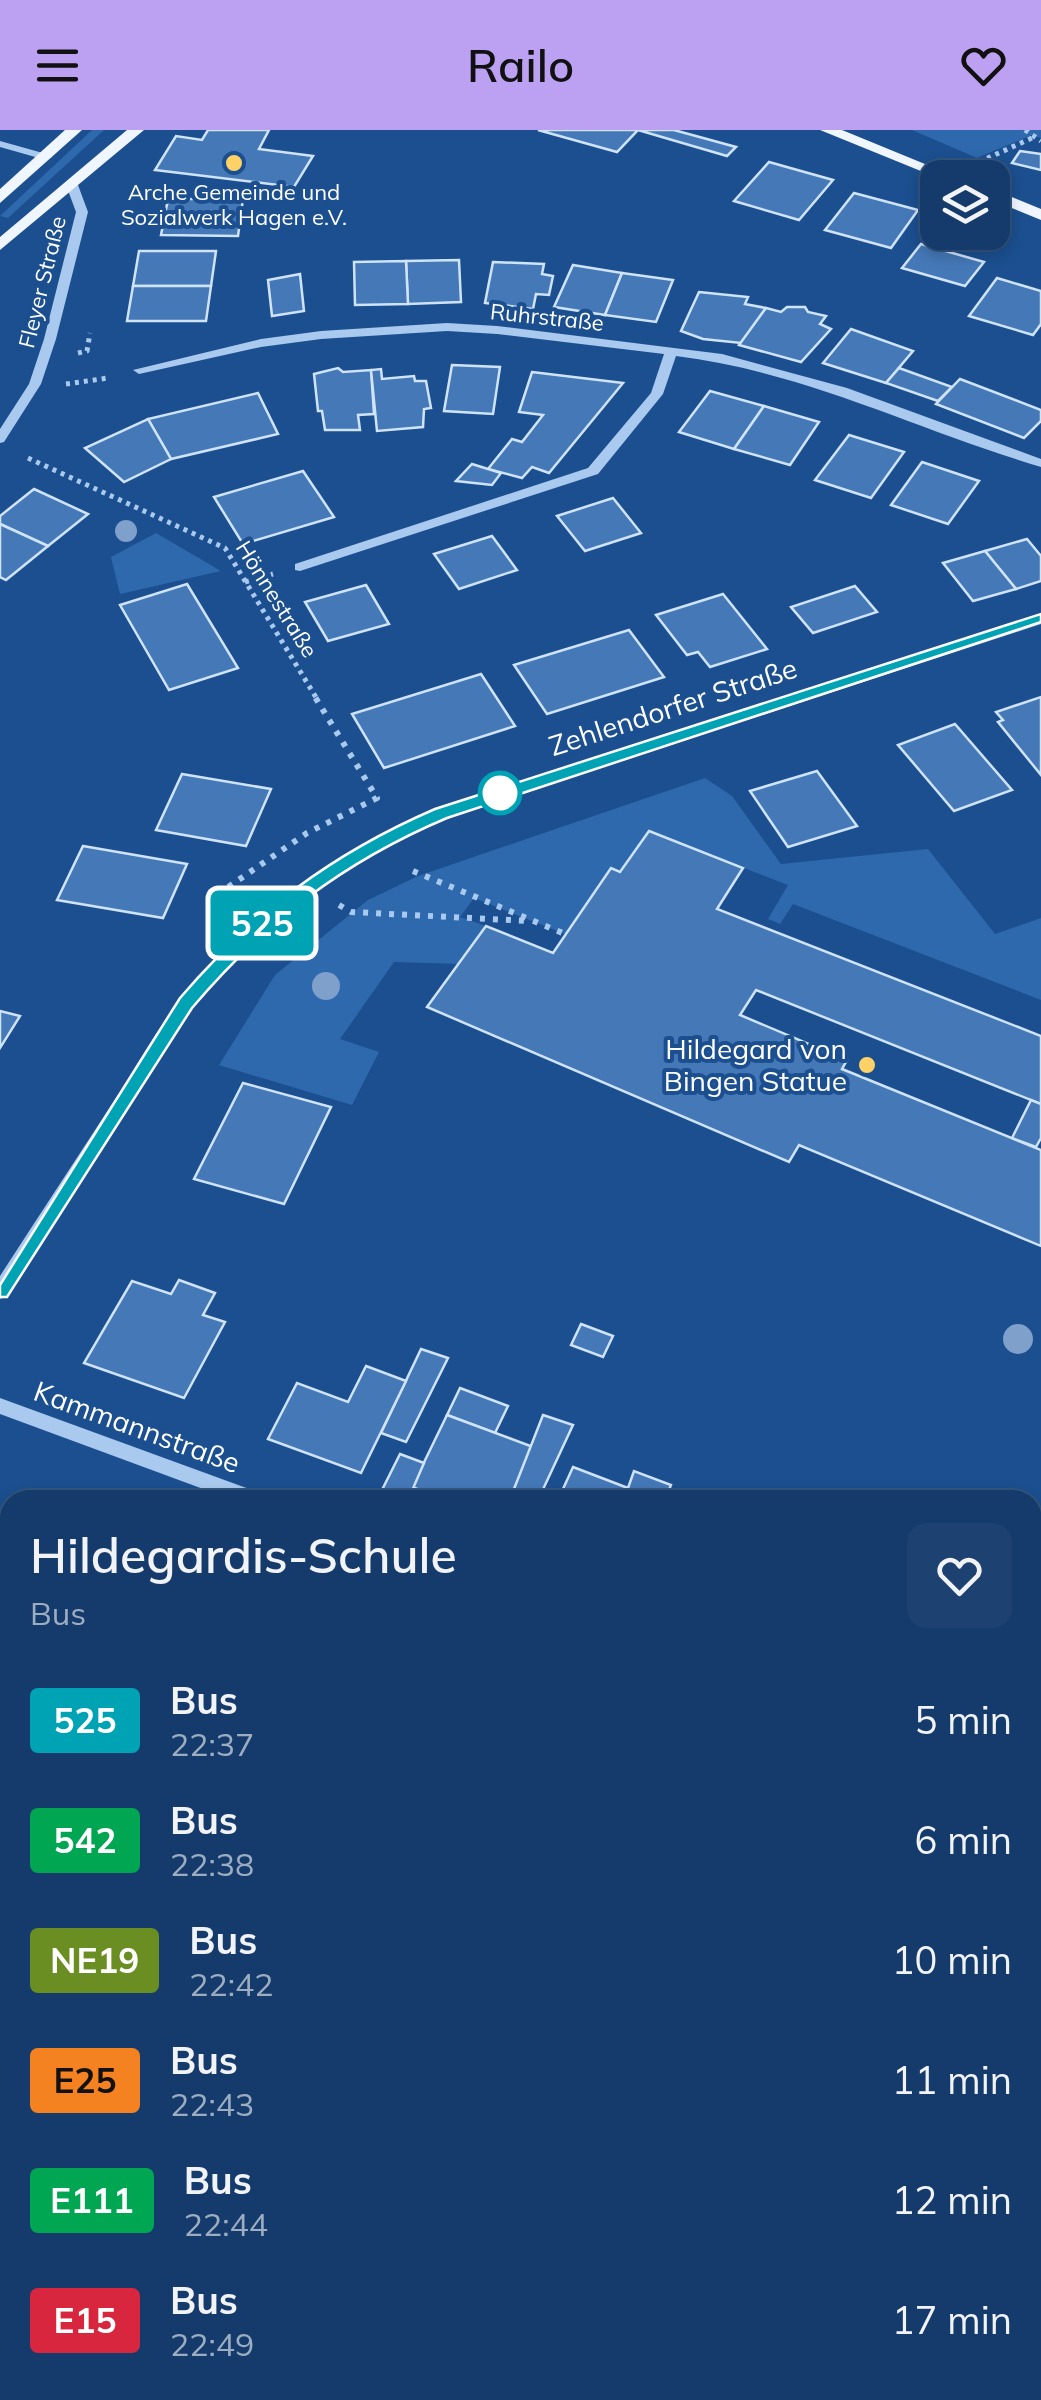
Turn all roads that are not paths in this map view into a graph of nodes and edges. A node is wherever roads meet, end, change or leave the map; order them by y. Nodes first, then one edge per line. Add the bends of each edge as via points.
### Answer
1 (74, 130) edge
2 (136, 130) edge
3 (828, 130) edge
4 (0, 144) edge
5 (46, 156) junction
6 (920, 166) edge
7 (72, 186) junction
8 (0, 198) edge
9 (1010, 202) edge
10 (1041, 215) edge
11 (0, 245) edge
12 (670, 354) junction
13 (139, 370) road end
14 (0, 439) edge
15 (1041, 463) edge
16 (300, 566) dead end
17 (1041, 619) edge
18 (0, 1291) edge
19 (0, 1406) edge
20 (229, 1490) edge

1 - 5 main road
2 - 7 main road
3 - 6 main road
4 - 5 street
5 - 8 main road
7 - 11 main road
7 - 14 street, Fleyer Straße via 82,212 35,384
9 - 10 main road
12 - 13 street, Ruhrstraße via 446,328 321,335
12 - 15 street, Ruhrstraße via 722,358 814,382
12 - 16 street, Hönnestraße via 657,394 592,471
17 - 18 street, Zehlendorfer Straße via 441,814 316,881 223,960 186,1003
19 - 20 street, Kammannstraße

